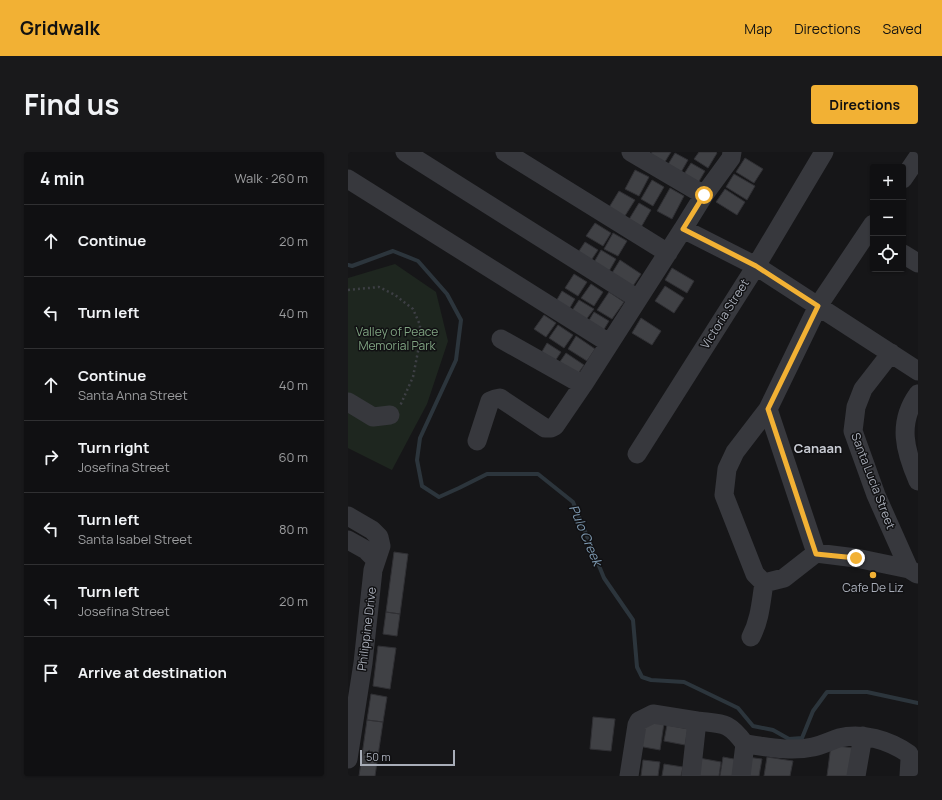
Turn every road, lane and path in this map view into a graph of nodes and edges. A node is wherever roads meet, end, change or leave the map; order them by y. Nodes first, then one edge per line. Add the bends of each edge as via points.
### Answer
1 (406, 152) edge
2 (505, 152) edge
3 (631, 152) edge
4 (732, 152) edge
5 (824, 152) edge
6 (918, 157) edge
7 (906, 175) edge
8 (348, 180) edge
9 (704, 195) junction
10 (683, 229) junction
11 (870, 232) edge
12 (668, 253) junction
13 (906, 256) edge
14 (918, 263) edge
15 (756, 266) junction
16 (348, 290) edge
17 (638, 299) junction
18 (818, 306) junction
19 (501, 339) dead end
20 (609, 343) junction
21 (891, 353) junction
22 (918, 371) edge
23 (582, 385) junction
24 (918, 394) edge
25 (348, 402) edge
26 (768, 409) junction
27 (390, 415) joint
28 (477, 441) dead end
29 (637, 454) dead end
30 (918, 481) edge
31 (348, 516) edge
32 (348, 540) edge
33 (816, 554) junction
34 (376, 560) junction
35 (914, 571) edge
36 (764, 583) junction
37 (751, 637) dead end
38 (356, 662) edge
39 (354, 688) edge
40 (697, 721) junction
41 (862, 736) junction
42 (350, 739) edge
43 (745, 744) junction
44 (348, 759) edge
45 (629, 776) edge
46 (691, 776) edge
47 (741, 776) edge
48 (856, 776) edge
49 (908, 776) edge

1 - 17 street
2 - 12 street
3 - 9 street
4 - 9 street via 731,158
5 - 15 street, Victoria Street
6 - 7 street
8 - 20 street
9 - 10 street
10 - 12 street
10 - 15 street
11 - 18 street
12 - 17 street
13 - 14 street
15 - 18 street
15 - 29 street, Victoria Street
16 - 27 path via 379,287 413,309 420,325 420,341 412,378 401,404
17 - 20 street
18 - 21 street
18 - 26 street
19 - 23 street
20 - 23 street
21 - 22 street
21 - 35 street, Santa Lucia Street via 863,389 856,407 853,431 876,495
23 - 28 street via 555,426 551,428 545,428 500,398 490,401
24 - 30 street via 911,404 905,422 905,442
25 - 27 street via 372,417
26 - 33 street
26 - 36 street via 735,452 727,469 724,495 755,574
31 - 34 street, Philippine Drive via 379,537 381,546
32 - 34 street via 366,550
33 - 35 street via 856,558
33 - 36 street via 784,578
34 - 38 street, Philippine Drive
36 - 37 street via 760,614
38 - 39 street, Philippine Drive
39 - 42 street, Philippine Drive
40 - 43 street via 726,724
40 - 45 street via 653,714 639,721
40 - 46 street
41 - 43 street via 849,736 802,748
41 - 48 street
41 - 49 street via 881,740 909,754
42 - 44 street, Philippine Drive
43 - 47 street

